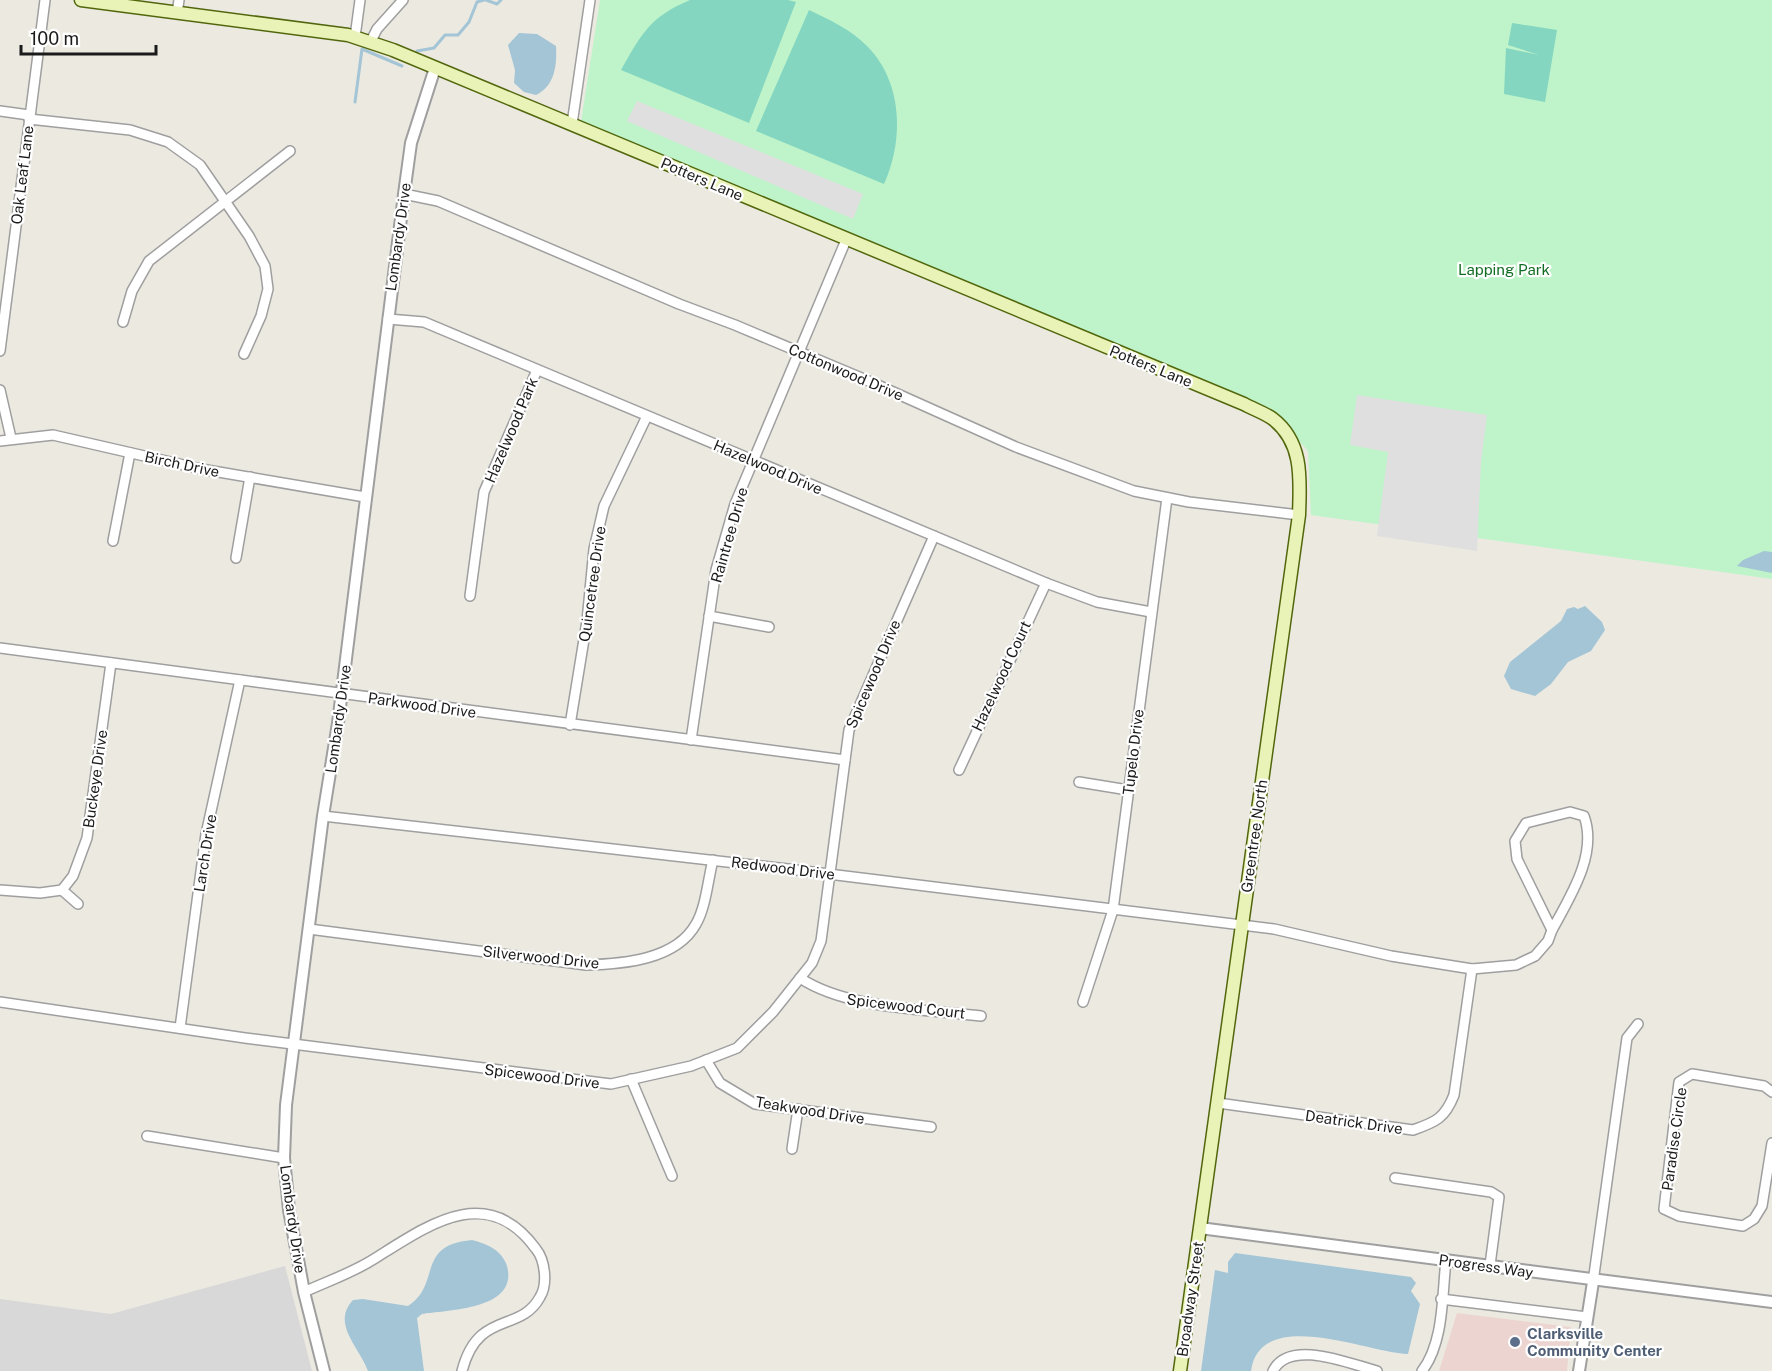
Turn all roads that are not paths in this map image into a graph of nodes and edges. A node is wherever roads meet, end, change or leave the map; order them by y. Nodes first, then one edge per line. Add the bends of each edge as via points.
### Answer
1 (45, 0) edge
2 (81, 0) edge
3 (179, 0) edge
4 (360, 0) edge
5 (403, 0) edge
6 (590, 0) edge
7 (177, 13) junction
8 (355, 37) junction
9 (370, 43) junction
10 (435, 68) junction
11 (0, 111) edge
12 (29, 117) junction
13 (572, 124) junction
14 (291, 151) dead end
15 (404, 194) junction
16 (224, 203) junction
17 (846, 240) junction
18 (388, 319) junction
19 (123, 322) dead end
20 (0, 351) edge
21 (799, 351) junction
22 (244, 354) dead end
23 (537, 370) junction
24 (0, 390) edge
25 (647, 416) junction
26 (11, 438) junction
27 (0, 441) edge
28 (1294, 445) joint
29 (130, 453) junction
30 (753, 461) junction
31 (250, 477) junction
32 (365, 497) junction
33 (1167, 498) junction
34 (1299, 515) junction
35 (934, 536) junction
36 (113, 541) dead end
37 (236, 558) dead end
38 (1046, 583) junction
39 (470, 596) dead end
40 (1151, 612) junction
41 (709, 616) junction
42 (769, 627) dead end
43 (0, 648) edge
44 (111, 663) junction
45 (240, 680) junction
46 (342, 694) junction
47 (570, 725) junction
48 (692, 741) junction
49 (845, 760) junction
50 (959, 770) dead end
51 (1079, 782) dead end
52 (1128, 790) junction
53 (323, 816) junction
54 (713, 860) junction
55 (829, 874) junction
56 (0, 890) edge
57 (62, 890) junction
58 (78, 904) dead end
59 (1113, 910) junction
60 (1242, 925) junction
61 (309, 929) junction
62 (1552, 930) junction
63 (1472, 969) junction
64 (800, 978) junction
65 (0, 1002) edge
66 (1083, 1002) dead end
67 (981, 1016) dead end
68 (1638, 1024) dead end
69 (180, 1028) junction
70 (294, 1044) junction
71 (706, 1060) junction
72 (631, 1079) junction
73 (1772, 1092) edge
74 (1218, 1103) junction
75 (798, 1109) junction
76 (931, 1127) dead end
77 (147, 1136) dead end
78 (1772, 1143) edge
79 (792, 1149) dead end
80 (284, 1158) junction
81 (1771, 1161) edge
82 (672, 1176) dead end
83 (1395, 1178) dead end
84 (1200, 1228) junction
85 (1446, 1260) junction
86 (1490, 1265) junction
87 (1593, 1282) junction
88 (304, 1292) junction
89 (1442, 1299) junction
90 (1772, 1302) edge
91 (1587, 1317) junction
92 (324, 1371) edge
93 (462, 1371) edge
94 (1180, 1371) edge
95 (1273, 1371) edge
96 (1377, 1371) edge
97 (1422, 1371) edge
98 (1579, 1371) edge

1 - 12 street, Oak Leaf Lane
2 - 7 main road, Potters Lane
3 - 7 street
4 - 8 street
5 - 9 street
6 - 13 street
7 - 8 main road, Potters Lane
8 - 9 main road, Potters Lane
9 - 10 main road, Potters Lane
10 - 13 main road, Potters Lane
10 - 15 street, Lombardy Drive via 411,143
11 - 12 street
12 - 16 street via 130,130 168,141 200,165
12 - 20 street, Oak Leaf Lane
13 - 17 main road, Potters Lane
14 - 16 street
15 - 18 street, Lombardy Drive
15 - 21 street, Cottonwood Drive via 438,201
16 - 19 street via 149,261 132,291
16 - 22 street via 265,266 268,289
17 - 21 street, Raintree Drive
17 - 28 main road, Potters Lane via 1244,404 1273,419
18 - 23 street, Hazelwood Drive via 424,322
18 - 32 street, Lombardy Drive
21 - 30 street, Raintree Drive
21 - 33 street, Cottonwood Drive via 1017,447 1134,491
23 - 25 street, Hazelwood Drive
23 - 39 street, Hazelwood Park via 484,492
24 - 26 street
25 - 30 street, Hazelwood Drive
25 - 47 street, Quincetree Drive via 604,506 594,549
26 - 27 street, Birch Drive
26 - 29 street, Birch Drive via 53,435
28 - 34 main road, Greentree North via 1300,469
29 - 31 street, Birch Drive
29 - 36 street
30 - 35 street, Hazelwood Drive
30 - 41 street, Raintree Drive via 716,570
31 - 32 street, Birch Drive
31 - 37 street
32 - 46 street, Lombardy Drive
33 - 34 street, Cottonwood Drive
33 - 40 street, Tupelo Drive
34 - 60 main road, Greentree North
35 - 38 street, Hazelwood Drive
35 - 49 street, Spicewood Drive via 849,730
38 - 40 street, Hazelwood Drive via 1096,602
38 - 50 street, Hazelwood Court
40 - 52 street, Tupelo Drive
41 - 42 street
41 - 48 street, Raintree Drive
43 - 44 street, Parkwood Drive
44 - 45 street, Parkwood Drive
44 - 57 street, Buckeye Drive via 87,838 73,876
45 - 46 street, Parkwood Drive
45 - 69 street, Larch Drive via 206,834
46 - 47 street, Parkwood Drive
46 - 53 street, Lombardy Drive
47 - 48 street, Parkwood Drive
48 - 49 street, Parkwood Drive
49 - 55 street, Spicewood Drive
51 - 52 street
52 - 59 street, Tupelo Drive
53 - 54 street, Redwood Drive
53 - 61 street, Lombardy Drive
54 - 55 street, Redwood Drive
54 - 61 street, Silverwood Drive via 697,923 684,939 666,951 621,964 586,965
55 - 59 street, Redwood Drive
55 - 64 street, Spicewood Drive via 821,940 812,963
56 - 57 street
57 - 58 street
59 - 60 street, Redwood Drive
59 - 66 street, Tupelo Drive
60 - 63 street, Redwood Drive
60 - 74 main road, Greentree North
61 - 70 street, Lombardy Drive
62 - 62 street, Redwood Drive via 1578,881 1590,831 1584,816 1570,812 1526,823 1515,841 1518,859
62 - 63 street, Redwood Drive via 1535,956 1516,965
63 - 74 street, Deatrick Drive via 1454,1095 1440,1120 1413,1130
64 - 67 street, Spicewood Court via 844,999
64 - 71 street, Spicewood Drive via 737,1048
65 - 69 street, Spicewood Drive
68 - 87 street via 1627,1038
69 - 70 street, Spicewood Drive
70 - 72 street, Spicewood Drive via 611,1084
70 - 80 street, Lombardy Drive
71 - 72 street, Spicewood Drive
71 - 75 street, Teakwood Drive via 720,1083 755,1104
72 - 82 street
73 - 81 street, Paradise Circle via 1764,1086 1692,1074 1679,1082 1665,1209 1678,1216 1743,1226 1754,1219 1762,1206
74 - 84 main road, Greentree North
75 - 76 street, Teakwood Drive
75 - 79 street
77 - 80 street
78 - 81 street, Paradise Circle
80 - 88 street, Lombardy Drive
83 - 86 street via 1491,1192 1499,1197
84 - 85 street, Progress Way
84 - 94 main road, Broadway Street
85 - 86 street, Progress Way
85 - 89 street
86 - 87 street, Progress Way
87 - 90 street, Progress Way
87 - 91 street
88 - 92 street, Lombardy Drive
88 - 93 street via 349,1273 438,1220 465,1212 500,1218 522,1231 538,1251 545,1271 541,1296 526,1313 490,1328 475,1340
89 - 91 street
89 - 97 street via 1431,1359
91 - 98 street
95 - 96 street via 1288,1357 1302,1353

